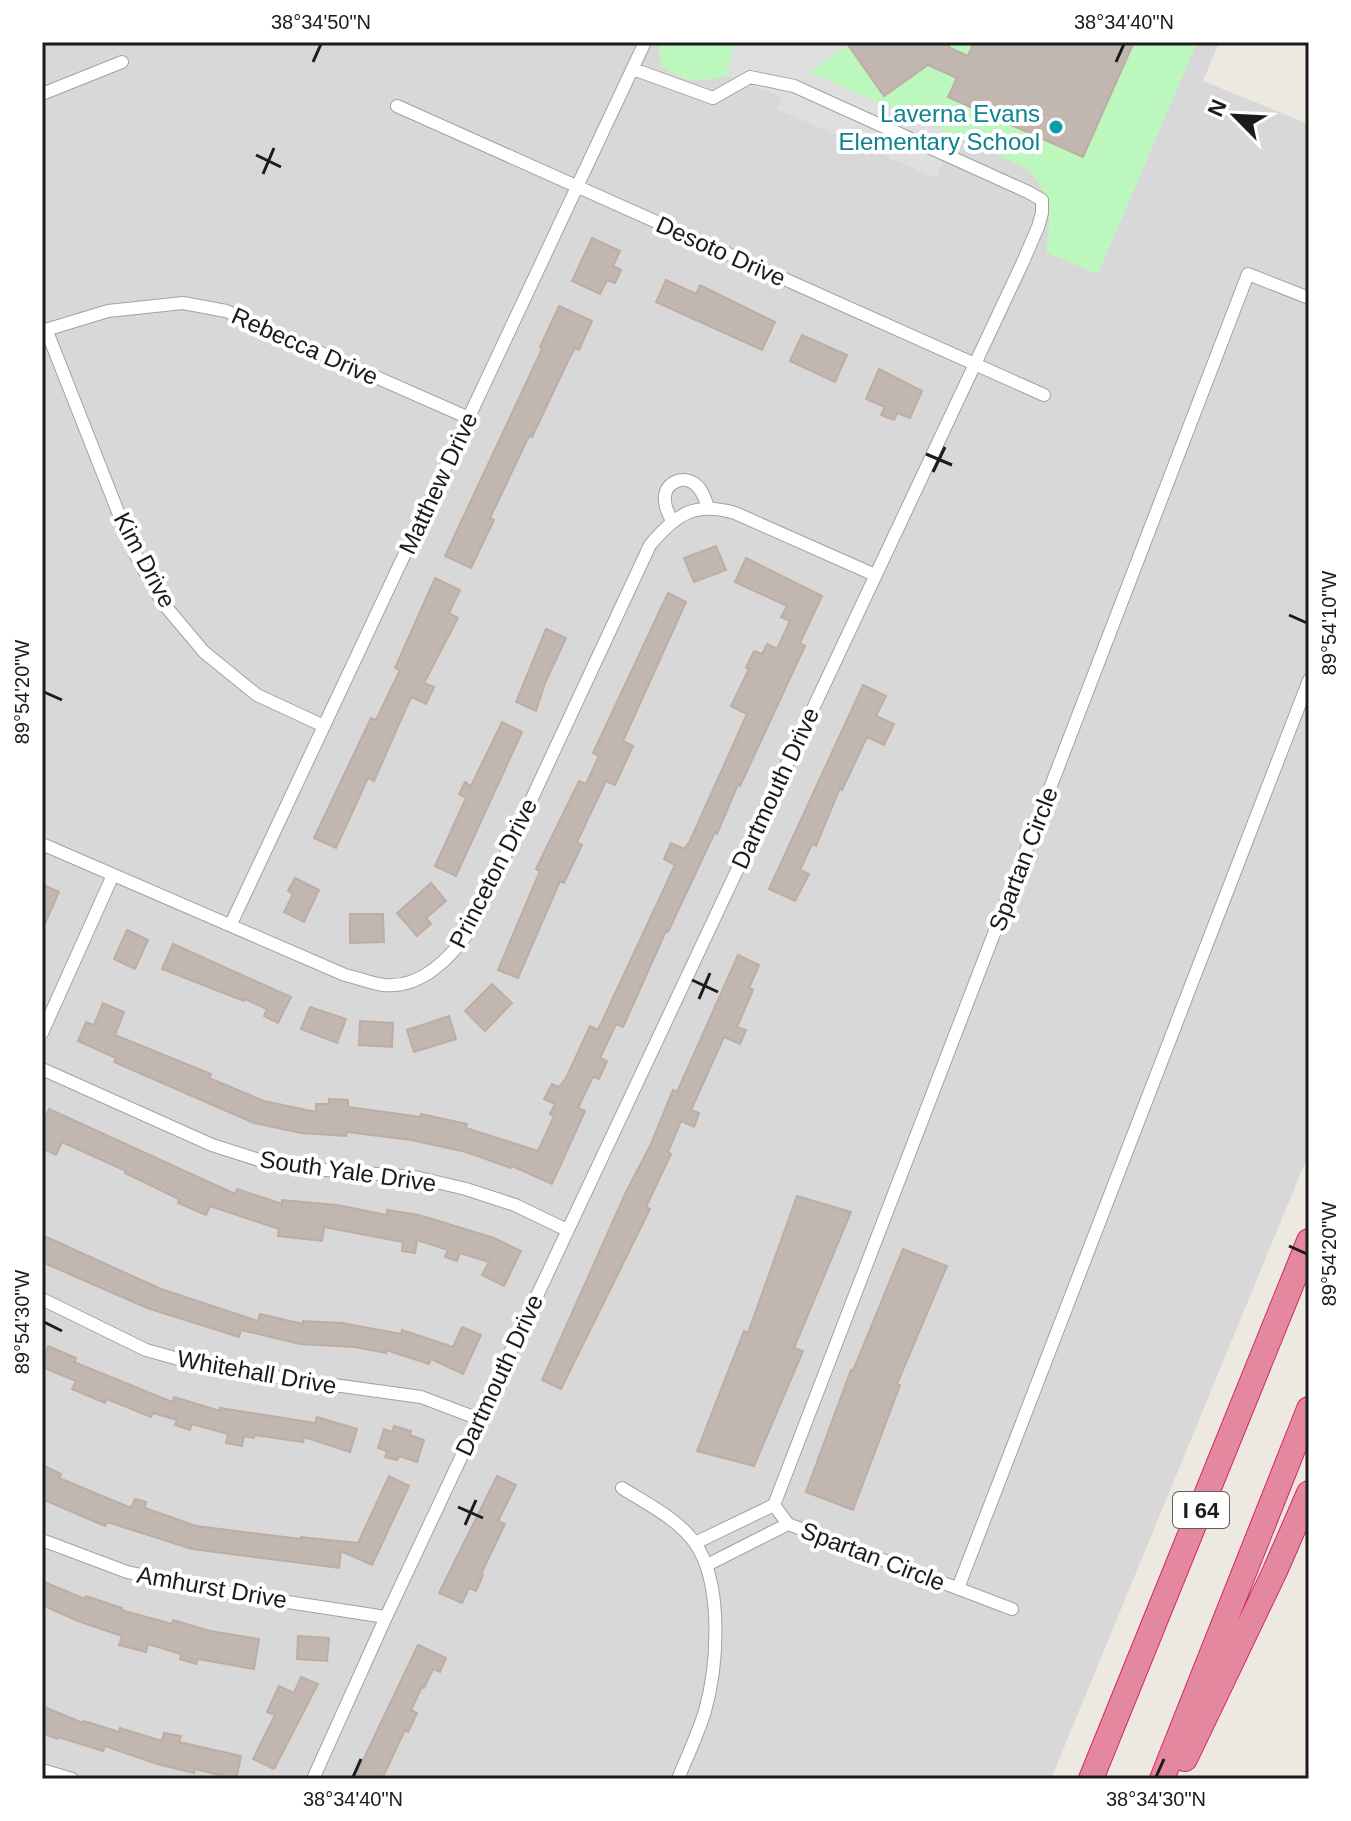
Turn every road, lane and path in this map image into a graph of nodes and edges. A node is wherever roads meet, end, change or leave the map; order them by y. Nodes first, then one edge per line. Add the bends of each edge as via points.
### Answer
1 (645, 42) edge
2 (122, 62) dead end
3 (633, 69) junction
4 (42, 94) edge
5 (397, 106) dead end
6 (577, 186) junction
7 (1309, 298) edge
8 (44, 330) edge
9 (975, 365) junction
10 (1044, 395) dead end
11 (469, 418) junction
12 (708, 507) junction
13 (672, 521) junction
14 (875, 575) junction
15 (1309, 680) edge
16 (324, 726) junction
17 (42, 844) edge
18 (113, 875) junction
19 (231, 924) junction
20 (42, 1033) edge
21 (42, 1069) edge
22 (567, 1230) junction
23 (1309, 1241) edge
24 (42, 1299) edge
25 (1309, 1409) edge
26 (479, 1419) junction
27 (622, 1488) dead end
28 (1309, 1493) edge
29 (774, 1505) junction
30 (788, 1524) junction
31 (42, 1540) edge
32 (695, 1543) junction
33 (707, 1565) junction
34 (958, 1588) junction
35 (1012, 1609) dead end
36 (386, 1617) junction
37 (42, 1770) edge
38 (72, 1779) edge
39 (313, 1779) edge
40 (678, 1779) edge
41 (1091, 1779) edge
42 (1162, 1779) edge
43 (1176, 1779) edge

1 - 3 street, Matthew Drive
2 - 4 street
3 - 6 street, Matthew Drive
3 - 9 street, Dartmouth Drive via 713,98 750,77 794,86 1042,200 1038,227
5 - 6 street, Desoto Drive
6 - 9 street, Desoto Drive
6 - 11 street, Matthew Drive
7 - 29 street, Spartan Circle via 1248,274
8 - 11 street, Rebecca Drive via 108,311 183,303 226,311
8 - 16 street, Kim Drive via 133,550 162,602 204,652 257,695
9 - 10 street, Desoto Drive
9 - 14 street, Dartmouth Drive
11 - 16 street, Matthew Drive
12 - 13 street, Princeton Drive
12 - 13 street via 695,484 685,479 671,483 665,506
12 - 14 street via 735,513
13 - 19 street, Princeton Drive via 650,545 471,929 450,957 419,978 383,985 345,975
14 - 22 street, Dartmouth Drive
15 - 34 street, Spartan Circle
16 - 19 street, Matthew Drive
17 - 18 street, Princeton Drive
18 - 19 street, Princeton Drive
18 - 20 street
21 - 22 street, South Yale Drive via 212,1145 259,1160 415,1177 515,1205
22 - 26 street, Dartmouth Drive
23 - 41 highway, I 64
24 - 26 street, Whitehall Drive via 146,1350 211,1368 421,1397
25 - 42 highway, I 64
26 - 36 street, Dartmouth Drive
27 - 32 street via 681,1527
28 - 43 highway
29 - 30 street, Spartan Circle
29 - 32 street, Spartan Circle
30 - 33 street, Spartan Circle
30 - 34 street, Spartan Circle
31 - 36 street, Amhurst Drive via 141,1575
32 - 33 street
33 - 40 street via 715,1615 711,1680
34 - 35 street, Spartan Circle
36 - 39 street, Dartmouth Drive
37 - 38 street

